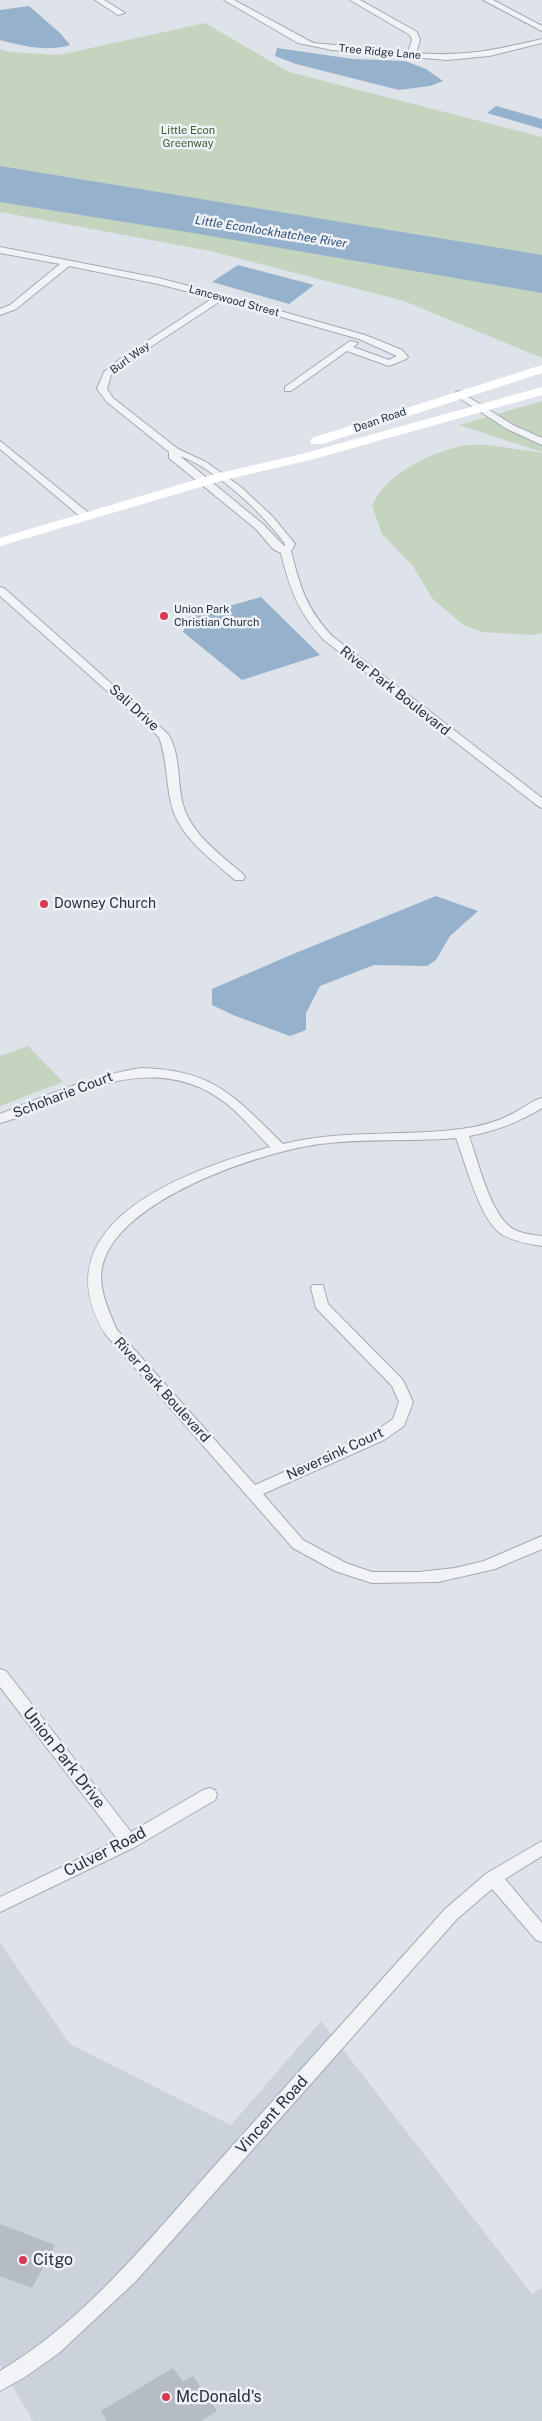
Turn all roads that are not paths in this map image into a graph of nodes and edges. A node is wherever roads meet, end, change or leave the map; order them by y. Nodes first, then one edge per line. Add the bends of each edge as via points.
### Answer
1 (99, 0) edge
2 (228, 0) edge
3 (354, 0) edge
4 (503, 0) edge
5 (489, 1) edge
6 (121, 13) dead end
7 (542, 29) edge
8 (542, 41) edge
9 (411, 55) junction
10 (0, 250) edge
11 (67, 263) junction
12 (221, 297) junction
13 (0, 312) edge
14 (362, 337) junction
15 (347, 348) junction
16 (542, 368) edge
17 (288, 389) dead end
18 (542, 391) edge
19 (460, 394) junction
20 (482, 409) junction
21 (542, 442) edge
22 (0, 444) edge
23 (174, 451) junction
24 (220, 476) junction
25 (203, 482) junction
26 (86, 516) junction
27 (0, 542) edge
28 (286, 551) junction
29 (0, 590) edge
30 (542, 804) edge
31 (239, 877) dead end
32 (542, 1102) edge
33 (0, 1119) edge
34 (462, 1135) junction
35 (280, 1149) junction
36 (542, 1242) edge
37 (318, 1288) dead end
38 (253, 1492) junction
39 (542, 1542) edge
40 (0, 1675) edge
41 (209, 1795) dead end
42 (129, 1842) junction
43 (542, 1848) edge
44 (493, 1878) junction
45 (0, 1905) edge
46 (542, 1935) edge
47 (0, 2382) edge

1 - 6 street
2 - 9 street, Tree Ridge Lane via 312,45
3 - 9 street via 414,34 416,40
4 - 5 street
5 - 7 street
8 - 9 street, Tree Ridge Lane via 470,57
10 - 11 street, Lancewood Street
11 - 12 street, Lancewood Street
11 - 13 street via 13,307
12 - 14 street, Lancewood Street
12 - 23 street, Burl Way via 123,361 107,374 102,389 110,400
14 - 15 street
14 - 15 street, Lancewood Street via 399,352 403,358 389,363
15 - 17 street
16 - 19 main road, Dean Road
18 - 20 main road, Dean Road
19 - 20 street
19 - 24 main road, Dean Road
20 - 21 street via 510,428
20 - 24 main road, Dean Road via 305,457
22 - 26 street
23 - 24 street, Burl Way
23 - 25 street, Burl Way via 173,456
24 - 25 main road, Dean Road
24 - 28 street, River Park Boulevard via 275,522 290,544
25 - 26 main road, Dean Road
25 - 28 street via 260,527 277,547
26 - 27 main road, Dean Road
28 - 30 street, River Park Boulevard via 298,600 311,621 328,638
29 - 31 street, Sali Drive via 164,736 171,750 178,806 185,822 196,837
32 - 34 street, River Park Boulevard via 507,1122
33 - 35 street, Schoharie Court via 121,1073 146,1070 176,1073 204,1083 226,1096
34 - 35 street, River Park Boulevard via 363,1136 319,1140
34 - 36 street via 493,1215 504,1229 531,1241
35 - 38 street, River Park Boulevard via 164,1193 128,1217 109,1239 94,1268 97,1298 111,1332
37 - 38 street, Neversink Court via 321,1305 398,1384 406,1402 399,1422 380,1436
38 - 39 street, River Park Boulevard via 298,1544 368,1577 417,1578 458,1574 504,1561
40 - 42 street, Union Park Drive
41 - 42 street, Culver Road
42 - 45 street, Culver Road
43 - 44 street, Vincent Road
44 - 46 street
44 - 47 street, Vincent Road via 451,1914 129,2275 74,2329 28,2366

